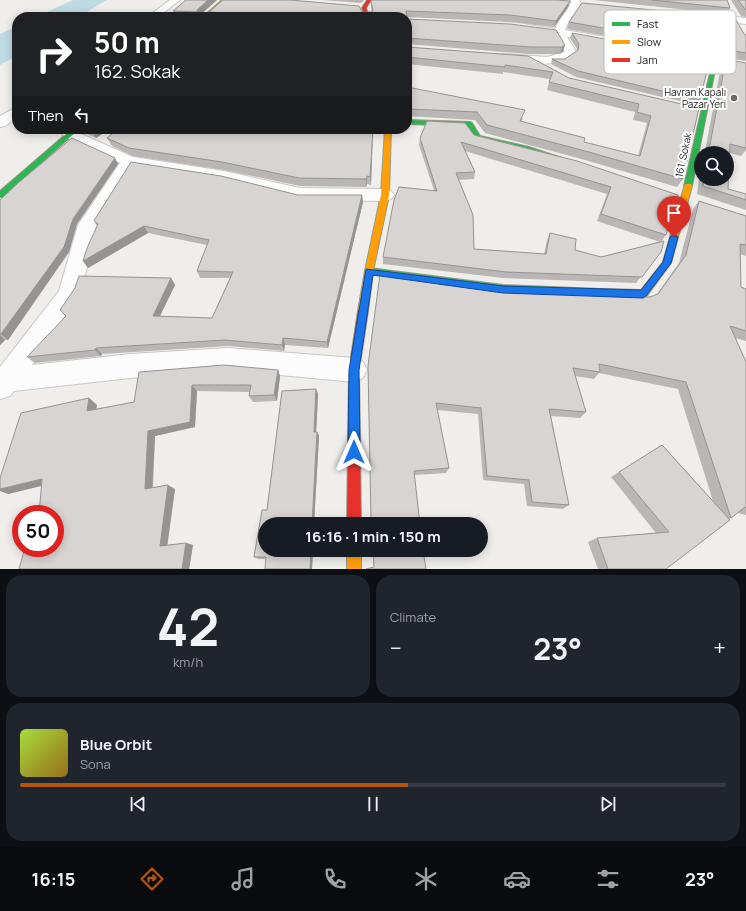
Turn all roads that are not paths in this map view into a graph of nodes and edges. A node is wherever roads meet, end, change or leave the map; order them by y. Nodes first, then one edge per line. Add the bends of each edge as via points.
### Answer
1 (176, 0) edge
2 (224, 0) edge
3 (562, 2) edge
4 (579, 2) edge
5 (729, 7) edge
6 (730, 10) edge
7 (159, 12) edge
8 (211, 12) edge
9 (736, 20) edge
10 (746, 21) edge
11 (736, 22) edge
12 (516, 27) edge
13 (559, 32) junction
14 (742, 33) edge
15 (604, 39) edge
16 (491, 56) edge
17 (529, 59) junction
18 (736, 63) edge
19 (746, 65) edge
20 (557, 74) edge
21 (712, 74) edge
22 (689, 109) edge
23 (704, 113) junction
24 (12, 115) edge
25 (412, 122) edge
26 (0, 123) edge
27 (71, 134) edge
28 (78, 134) edge
29 (388, 134) edge
30 (565, 160) edge
31 (129, 161) junction
32 (0, 195) edge
33 (385, 195) junction
34 (369, 272) junction
35 (354, 370) junction
36 (4, 384) edge
37 (354, 517) edge
38 (354, 557) edge
39 (354, 569) edge

1 - 7 street
2 - 8 street
3 - 4 street
4 - 13 street via 563,20
5 - 6 street
9 - 10 street
11 - 14 street
12 - 13 street
13 - 15 street
13 - 17 street via 561,38 569,45 571,53 563,59
16 - 17 street
17 - 20 street
18 - 19 street
21 - 23 street, 161. Sokak
22 - 23 street
23 - 34 street, 161. Sokak via 667,263 643,294 503,289
24 - 26 street
25 - 30 street via 470,124 478,137
27 - 32 street
28 - 31 street via 103,143
29 - 33 street
31 - 33 street via 224,176 300,194
31 - 36 street via 88,225 69,294
33 - 34 street
34 - 35 street
35 - 36 street via 228,359 130,366
35 - 37 street
38 - 39 street

